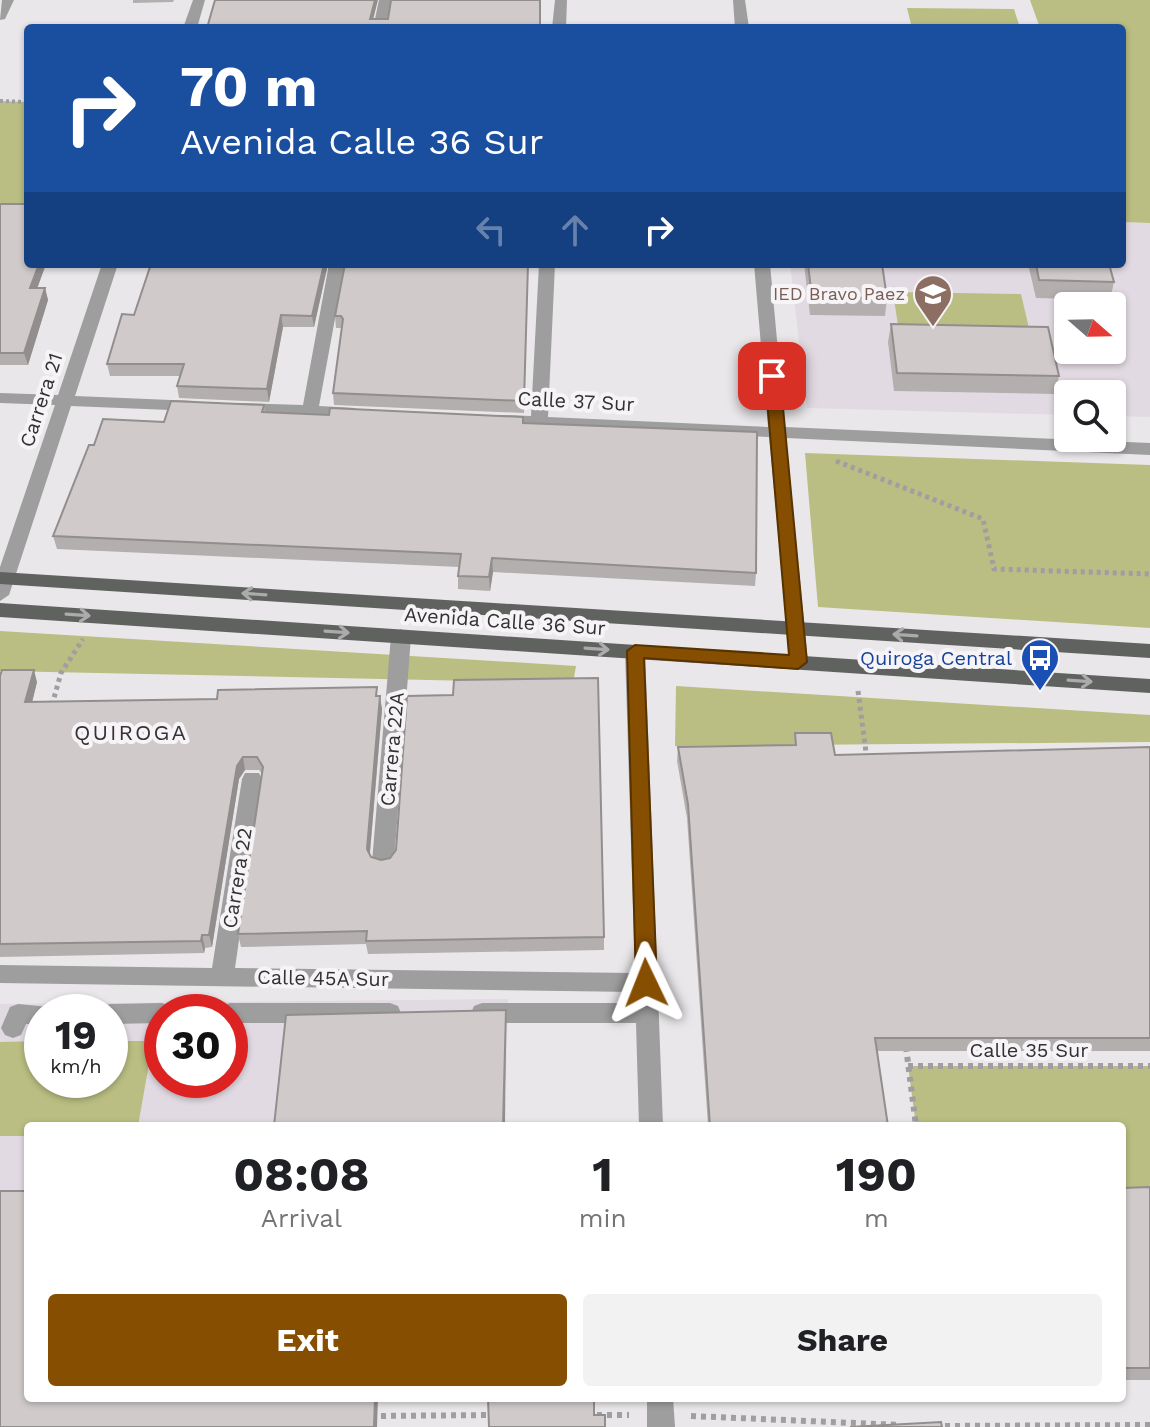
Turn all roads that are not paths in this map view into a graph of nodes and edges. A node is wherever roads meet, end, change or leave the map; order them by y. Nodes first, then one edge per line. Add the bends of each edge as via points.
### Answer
1 (8, 0) edge
2 (199, 0) edge
3 (385, 0) edge
4 (561, 0) edge
5 (739, 0) edge
6 (0, 16) edge
7 (191, 24) edge
8 (381, 24) edge
9 (559, 24) edge
10 (742, 24) edge
11 (109, 268) edge
12 (336, 268) edge
13 (547, 268) edge
14 (762, 268) edge
15 (0, 398) edge
16 (64, 401) junction
17 (310, 411) junction
18 (371, 414) edge
19 (478, 419) edge
20 (539, 422) junction
21 (777, 432) junction
22 (1150, 449) edge
23 (2, 584) edge
24 (0, 610) edge
25 (795, 628) junction
26 (401, 636) junction
27 (635, 651) junction
28 (1150, 651) edge
29 (798, 662) junction
30 (1150, 686) edge
31 (252, 779) dead end
32 (383, 862) edge
33 (0, 974) edge
34 (222, 977) junction
35 (646, 983) junction
36 (248, 1013) edge
37 (415, 1013) edge
38 (461, 1013) edge
39 (648, 1013) junction
40 (24, 1014) edge
41 (13, 1028) dead end
42 (651, 1122) edge

1 - 6 street
2 - 7 street
3 - 8 street
4 - 9 street
5 - 10 street
11 - 16 street, Carrera 21
12 - 17 street
13 - 20 street
14 - 21 street
15 - 16 street
16 - 17 street
16 - 23 street, Carrera 21
17 - 18 street
19 - 20 street, Calle 37 Sur
20 - 21 street, Calle 37 Sur
21 - 22 street, Calle 37 Sur
21 - 25 street
25 -> 23 main road, Avenida Calle 36 Sur
24 -> 26 main road, Avenida Calle 36 Sur
28 -> 25 main road, Avenida Calle 36 Sur
25 - 29 street
26 -> 27 main road, Avenida Calle 36 Sur
26 - 32 street, Carrera 22A
27 - 29 main road, Avenida Calle 36 Sur
27 - 35 street
29 -> 30 main road, Avenida Calle 36 Sur
31 - 34 street, Carrera 22
33 - 34 street, Calle 45A Sur
34 - 35 street, Calle 45A Sur
35 - 39 street
36 - 37 street
38 - 39 street
39 - 42 street
40 - 41 street via 18,1014

